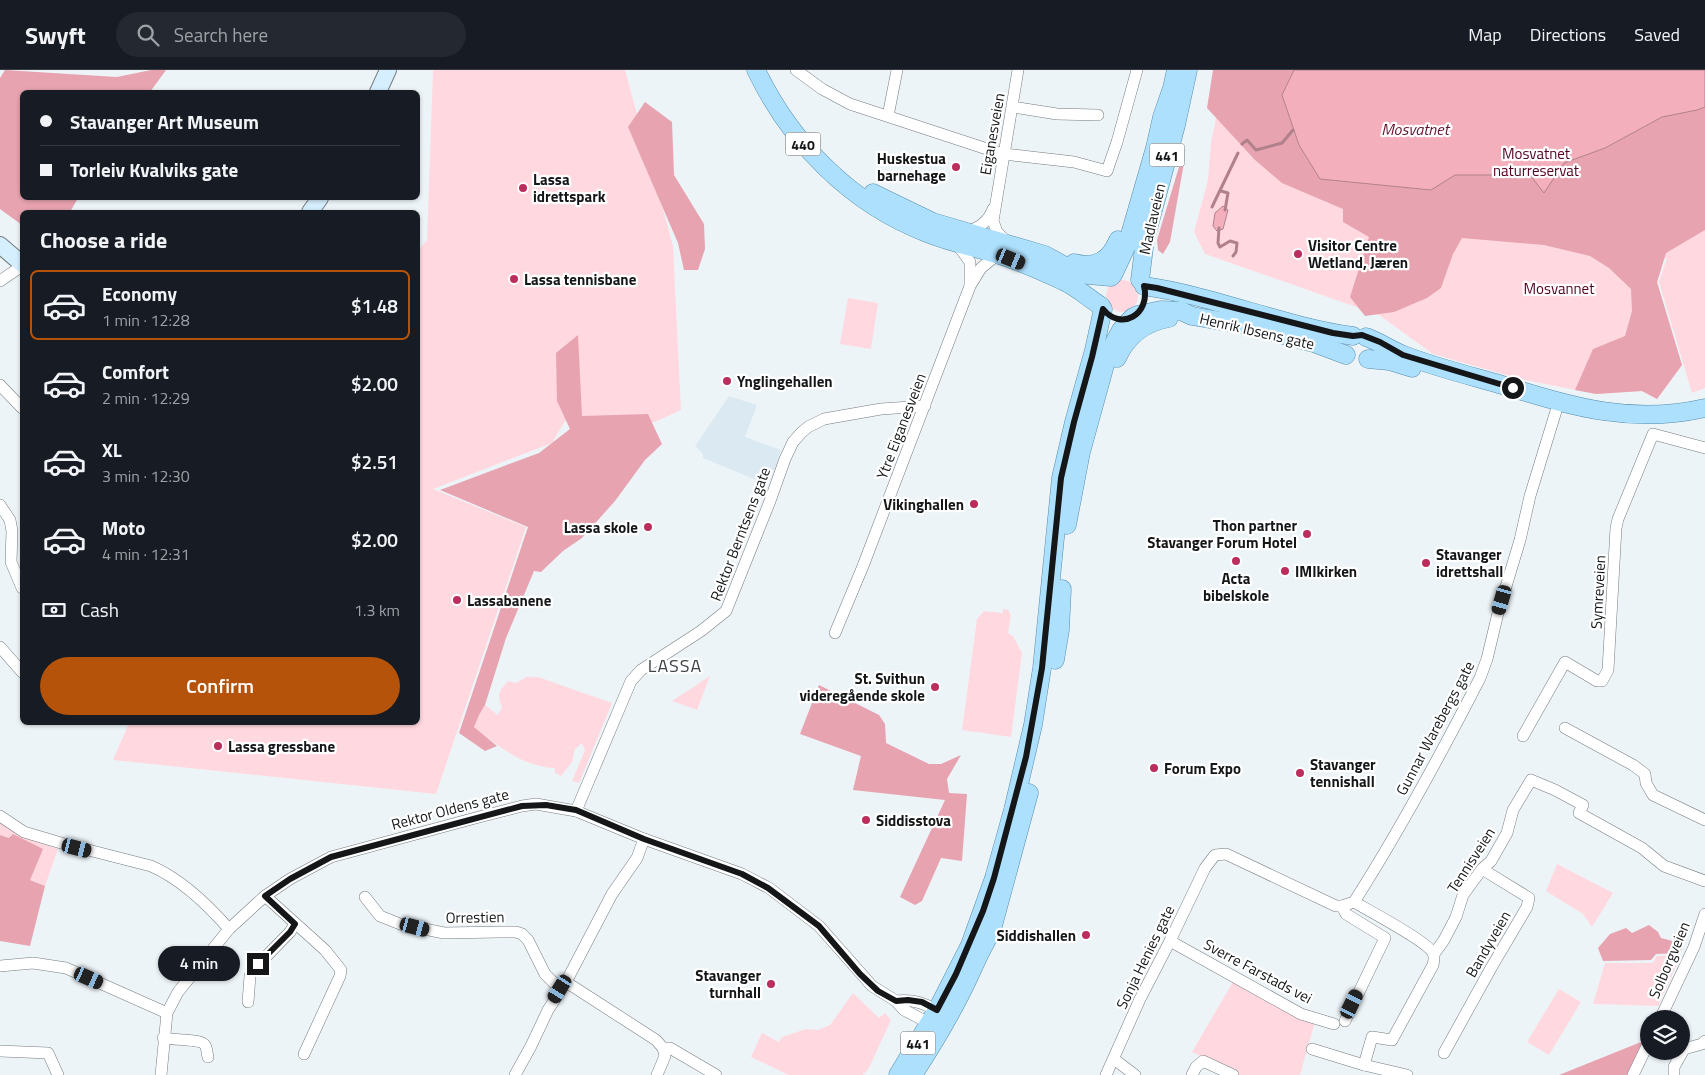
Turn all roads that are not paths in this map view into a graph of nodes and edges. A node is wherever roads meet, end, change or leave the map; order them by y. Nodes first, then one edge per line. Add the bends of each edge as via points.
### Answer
1 (388, 70) edge
2 (756, 70) edge
3 (764, 70) edge
4 (796, 70) edge
5 (897, 70) edge
6 (1018, 70) edge
7 (1136, 70) edge
8 (1176, 70) edge
9 (1188, 70) edge
10 (379, 90) edge
11 (1012, 106) junction
12 (1098, 115) dead end
13 (888, 116) junction
14 (1004, 154) junction
15 (995, 203) junction
16 (1134, 223) junction
17 (962, 238) junction
18 (0, 245) edge
19 (1002, 249) junction
20 (1045, 255) junction
21 (20, 263) edge
22 (1112, 276) junction
23 (0, 281) edge
24 (1142, 284) junction
25 (970, 286) junction
26 (1102, 307) junction
27 (1135, 316) junction
28 (1192, 316) junction
29 (1360, 337) junction
30 (1346, 355) junction
31 (1368, 360) junction
32 (1101, 376) junction
33 (0, 385) edge
34 (20, 406) edge
35 (925, 406) junction
36 (1705, 408) edge
37 (1556, 411) junction
38 (1705, 418) edge
39 (1705, 448) edge
40 (0, 505) edge
41 (5, 559) edge
42 (20, 584) edge
43 (836, 633) dead end
44 (0, 647) edge
45 (20, 670) edge
46 (1565, 728) dead end
47 (1523, 736) dead end
48 (576, 810) junction
49 (0, 816) edge
50 (1705, 820) edge
51 (644, 839) junction
52 (1482, 869) junction
53 (1705, 882) edge
54 (265, 896) junction
55 (365, 896) dead end
56 (1354, 902) junction
57 (1342, 906) junction
58 (1705, 914) edge
59 (295, 924) junction
60 (229, 929) junction
61 (1170, 940) junction
62 (1434, 954) junction
63 (0, 966) edge
64 (563, 986) junction
65 (248, 1002) dead end
66 (1664, 1010) edge
67 (167, 1013) junction
68 (938, 1016) junction
69 (163, 1038) junction
70 (1705, 1041) edge
71 (663, 1048) junction
72 (1312, 1049) dead end
73 (0, 1051) edge
74 (1444, 1053) dead end
75 (304, 1054) dead end
76 (208, 1057) dead end
77 (1114, 1059) junction
78 (1640, 1060) edge
79 (1364, 1065) junction
80 (58, 1075) edge
81 (161, 1075) edge
82 (515, 1075) edge
83 (657, 1075) edge
84 (716, 1075) edge
85 (898, 1075) edge
86 (913, 1075) edge
87 (1106, 1075) edge
88 (1135, 1075) edge
89 (1192, 1075) edge
90 (1234, 1075) edge
91 (1407, 1075) edge
92 (1633, 1075) edge
93 (1674, 1075) edge

1 - 10 main road
2 - 17 main road, 440 via 768,95 794,133 843,183 868,203 926,233
3 - 17 main road, 440 via 793,123 837,170 870,192
4 - 13 street via 822,90 850,104
5 - 13 street
6 - 11 street, Eiganesveien
7 - 14 street via 1107,171 1074,162
8 - 16 main road, Madlaveien / 441
9 - 24 main road, Madlaveien / 441 via 1144,240
11 - 12 street via 1057,114
11 - 14 street, Eiganesveien
13 - 14 street
14 - 15 street, Eiganesveien
15 - 17 street, Eiganesveien via 989,219
15 - 19 street, Eiganesveien via 993,221
16 - 20 main road, 441 via 1123,230 1112,253 1099,264 1082,265
16 - 22 main road, Madlaveien / 441
17 - 19 main road, 440
17 - 25 street, Ytre Eiganesveien via 970,262
18 - 21 main road
19 - 20 main road, 440
19 - 25 street, Ytre Eiganesveien via 981,268
19 - 26 main road, 440 via 1064,281
20 - 22 main road, 440 via 1088,276
21 - 23 street
22 - 24 main road via 1127,273
22 - 26 main road, 441 via 1099,294
24 - 27 main road, 441 via 1145,302
24 - 29 main road, Henrik Ibsens gate
25 - 35 street, Ytre Eiganesveien
26 - 27 main road via 1119,319
26 - 68 main road, 441 via 1061,478 1042,668 1026,757 983,911
27 - 28 main road, Henrik Ibsens gate via 1161,310
27 - 32 main road, 441 via 1121,330
28 - 30 main road, Henrik Ibsens gate via 1250,326
28 - 32 main road, 441 via 1165,318 1143,327 1127,341 1115,365
29 - 30 main road via 1347,342
29 - 31 main road via 1370,340 1373,348
29 - 36 main road, Henrik Ibsens gate via 1380,342 1403,355 1430,364 1593,410 1644,415
30 - 31 main road via 1356,363
31 - 37 main road via 1389,361
32 - 68 main road, 441 via 1068,510 1060,630 1023,819 991,933 966,983
33 - 34 street
35 - 43 street, Ytre Eiganesveien
35 - 48 street, Rektor Berntsens gate via 824,419 796,438 726,611 631,680
37 - 38 main road via 1627,424
37 - 56 street, Gunnar Warebergs gate via 1480,678 1424,783
39 - 47 street, Symreveien via 1653,434 1616,528 1607,675 1602,681 1597,681 1566,662
40 - 41 street via 11,526
41 - 42 street
44 - 45 street
46 - 50 street via 1645,774 1653,795
48 - 51 street, Rektor Oldens gate
48 - 54 street, Rektor Oldens gate via 546,805 522,806 361,848 331,857
49 - 60 street via 24,832 152,866 185,887
51 - 64 street via 637,858 612,894
51 - 68 street, Rektor Oldens gate via 742,874 768,888 819,926 872,986 896,1001 922,1002
52 - 53 street, Tennisveien via 1491,862 1507,833 1513,810 1531,780 1583,806 1579,813 1642,848 1664,866
52 - 62 street, Tennisveien via 1463,895 1456,918
52 - 74 street, Bandyveien via 1528,898 1527,907
54 - 59 street
54 - 60 street, Rektor Oldens gate
55 - 64 street, Orrestien via 380,916 400,924 444,933 522,934 545,974
56 - 57 street
56 - 62 street via 1385,919
57 - 61 street, Sonja Henies gate via 1322,900 1226,854 1216,854 1205,868
57 - 61 street, Sverre Farstads vei via 1346,914 1384,938 1339,1022 1302,1014
58 - 66 street, Solborgveien via 1694,947
59 - 65 street via 252,971
59 - 75 street via 325,950 341,970
60 - 67 street, Rektor Oldens gate via 178,992
61 - 77 street, Sonja Henies gate
62 - 79 street, Tennisveien via 1433,965 1392,1040 1372,1037
63 - 67 street via 33,963 66,968
64 - 71 street, Orrestien via 656,1040
64 - 82 street
67 - 69 street, Rektor Oldens gate
68 - 85 main road, 441
68 - 86 main road, 441
69 - 76 street via 204,1043
69 - 81 street, Rektor Oldens gate
70 - 93 street via 1684,1049 1674,1067
71 - 83 street via 665,1056
71 - 84 street, Orrestien via 670,1048
72 - 79 street
73 - 80 street via 48,1053
77 - 87 street, Sonja Henies gate
77 - 88 street
78 - 92 street
79 - 91 street
89 - 90 street via 1204,1061

